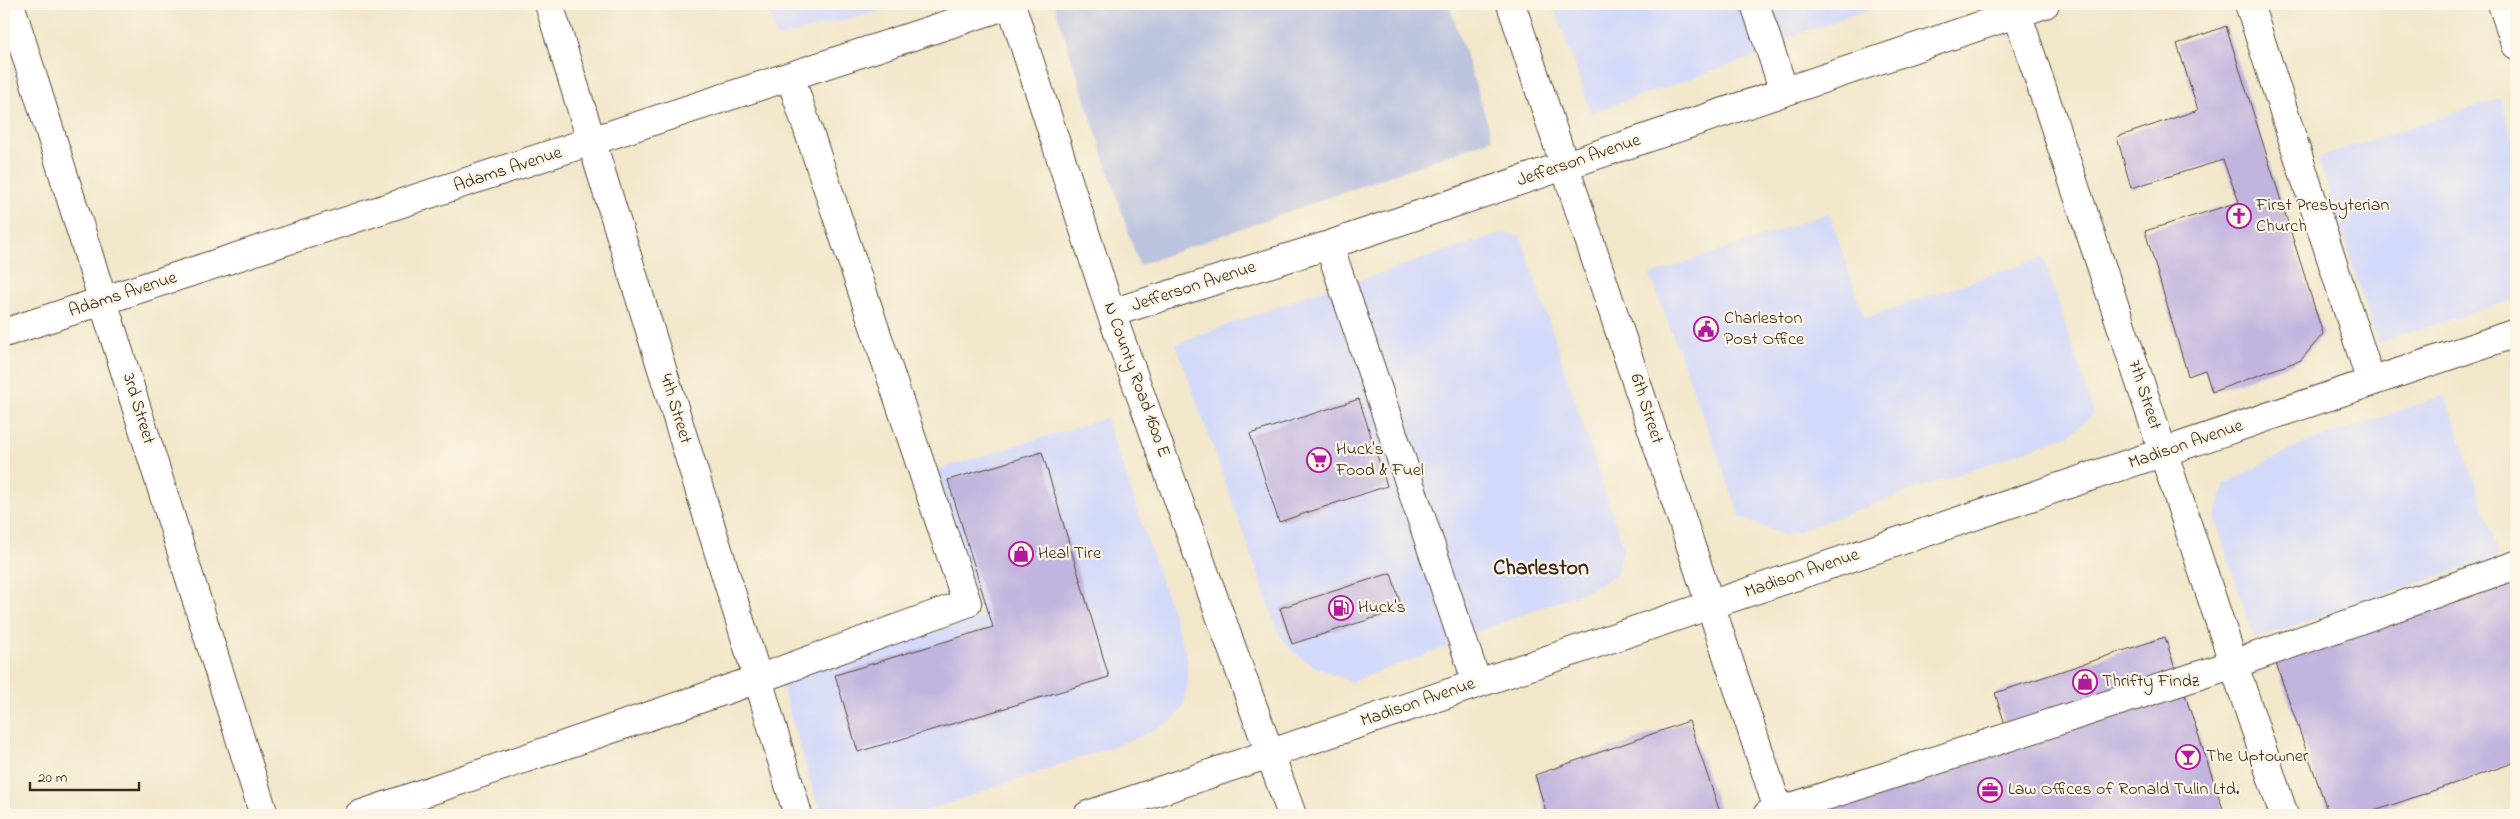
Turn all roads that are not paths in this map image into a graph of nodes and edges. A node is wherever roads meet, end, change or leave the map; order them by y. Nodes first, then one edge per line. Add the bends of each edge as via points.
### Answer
1 (10, 4) edge
2 (549, 4) edge
3 (1011, 4) edge
4 (1511, 4) edge
5 (1755, 4) edge
6 (2045, 4) edge
7 (2249, 4) edge
8 (2502, 4) edge
9 (2016, 8) edge
10 (2516, 45) edge
11 (790, 76) junction
12 (1784, 92) junction
13 (592, 142) junction
14 (1564, 165) junction
15 (1329, 245) junction
16 (105, 301) junction
17 (1111, 313) junction
18 (4, 333) edge
19 (2516, 333) edge
20 (2371, 382) junction
21 (2163, 453) junction
22 (2516, 565) edge
23 (1710, 605) junction
24 (2234, 664) junction
25 (758, 679) junction
26 (1477, 683) junction
27 (1272, 753) junction
28 (1775, 814) edge
29 (264, 815) edge
30 (359, 815) edge
31 (798, 815) edge
32 (1088, 815) edge
33 (1292, 815) edge
34 (2284, 815) edge

1 - 16 street, 3rd Street
2 - 13 street, 4th Street
3 - 11 street, Adams Avenue
3 - 17 street, N County Road 1600 E
4 - 14 street, 6th Street
5 - 12 street
6 - 9 street, Jefferson Avenue
7 - 20 street
8 - 10 street
9 - 12 street, Jefferson Avenue
9 - 21 street, 7th Street
11 - 13 street, Adams Avenue
11 - 25 street via 967,603
12 - 14 street, Jefferson Avenue
13 - 16 street, Adams Avenue
13 - 25 street, 4th Street
14 - 15 street, Jefferson Avenue
14 - 23 street, 6th Street
15 - 17 street, Jefferson Avenue
15 - 26 street
16 - 18 street, Adams Avenue
16 - 29 street, 3rd Street
17 - 27 street, N County Road 1600 E
19 - 20 street, Madison Avenue
20 - 21 street, Madison Avenue
21 - 23 street, Madison Avenue
21 - 24 street, 7th Street
22 - 24 street
23 - 26 street, Madison Avenue
23 - 28 street, 6th Street
24 - 28 street
24 - 34 street, 7th Street
25 - 30 street
25 - 31 street, 4th Street
26 - 27 street, Madison Avenue
27 - 32 street, Madison Avenue
27 - 33 street, N County Road 1600 E

